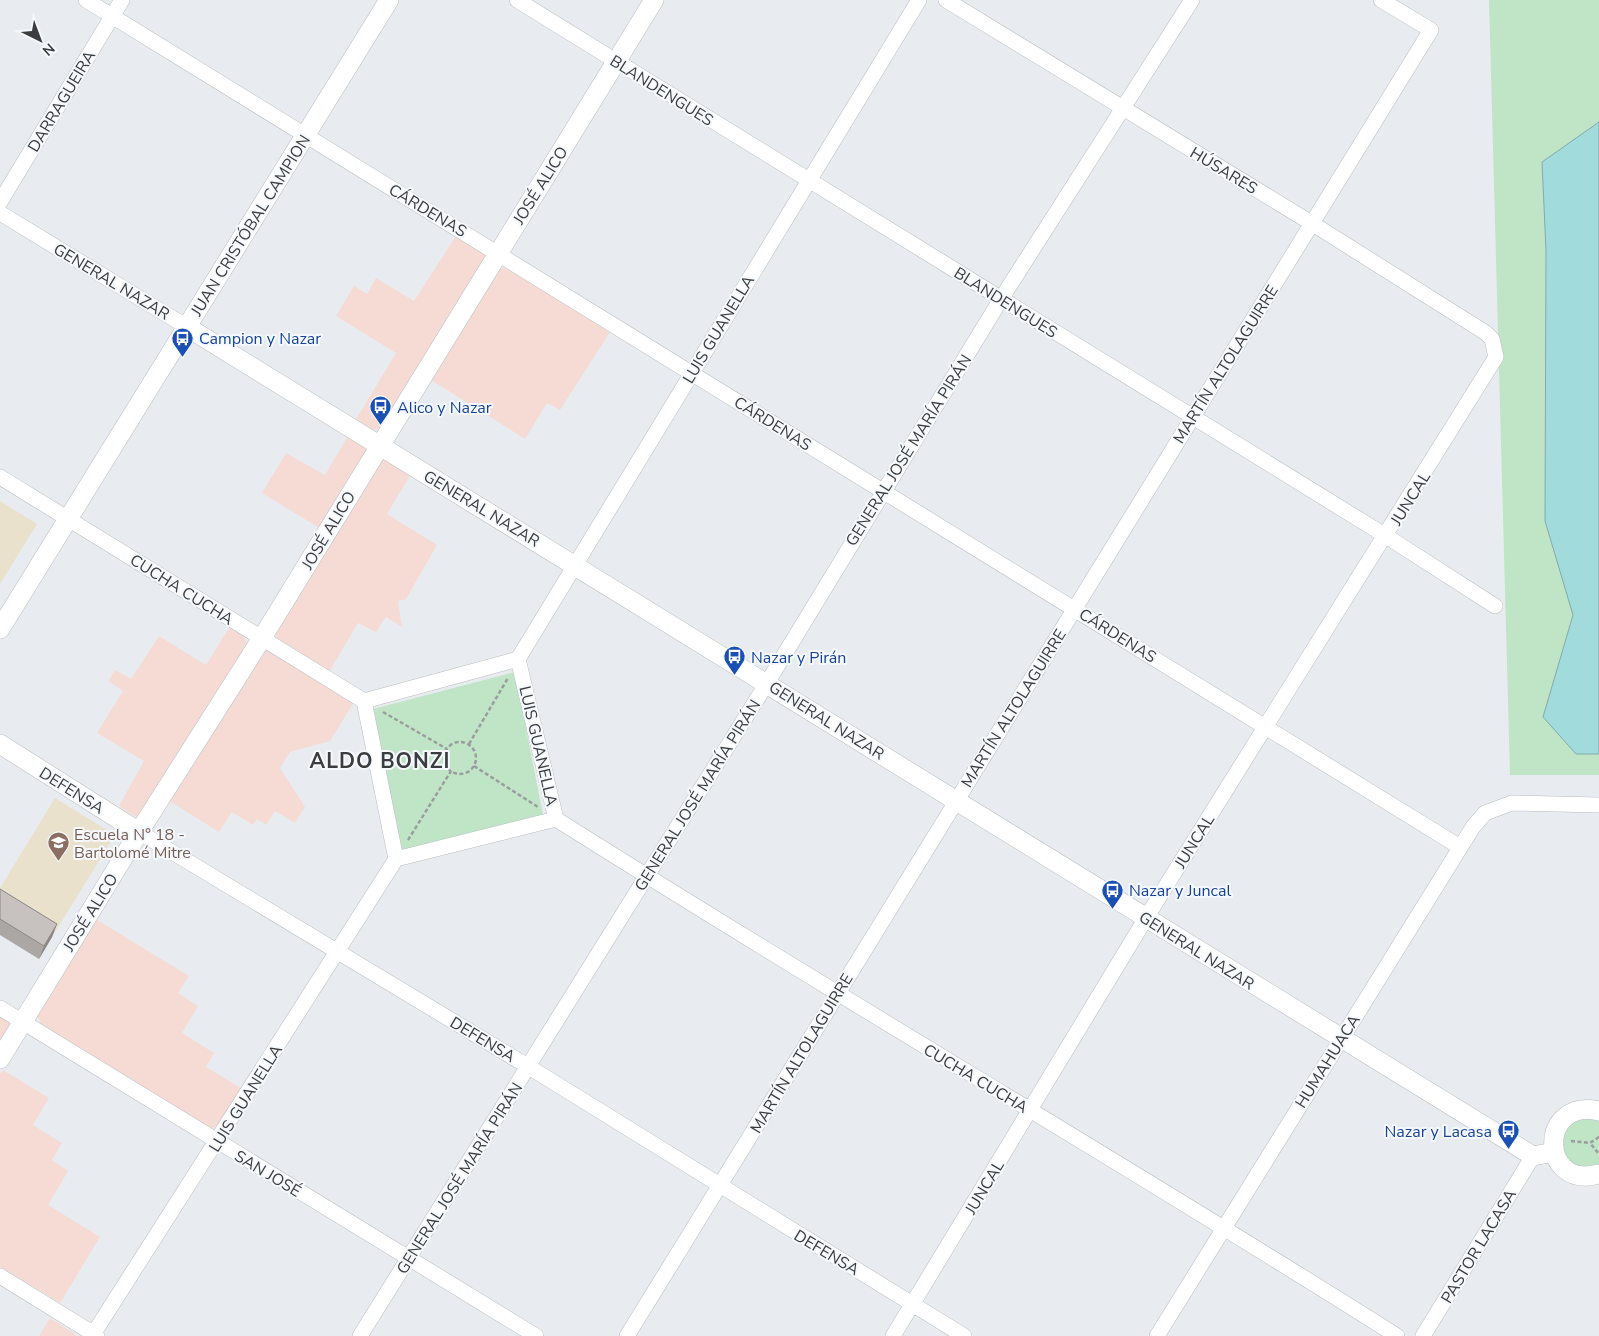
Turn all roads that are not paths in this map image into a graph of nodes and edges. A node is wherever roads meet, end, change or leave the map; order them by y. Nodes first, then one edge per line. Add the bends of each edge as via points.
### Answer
1 (86, 0) edge
2 (122, 0) edge
3 (389, 0) edge
4 (517, 0) edge
5 (654, 0) edge
6 (919, 0) edge
7 (946, 0) edge
8 (1192, 0) edge
9 (1381, 0) edge
10 (112, 17) junction
11 (616, 62) junction
12 (1121, 108) junction
13 (305, 136) junction
14 (809, 180) junction
15 (0, 202) edge
16 (0, 213) edge
17 (1313, 224) junction
18 (498, 253) junction
19 (1001, 299) junction
20 (187, 326) junction
21 (1496, 348) joint
22 (692, 373) junction
23 (1192, 416) junction
24 (380, 446) junction
25 (0, 477) edge
26 (882, 492) junction
27 (67, 518) junction
28 (1386, 536) junction
29 (576, 566) junction
30 (1495, 606) dead end
31 (1075, 608) junction
32 (0, 629) edge
33 (262, 638) junction
34 (518, 659) junction
35 (767, 683) junction
36 (364, 701) junction
37 (1266, 726) junction
38 (0, 744) edge
39 (956, 800) junction
40 (1599, 805) edge
41 (556, 819) junction
42 (139, 832) junction
43 (1460, 847) junction
44 (396, 859) junction
45 (646, 876) junction
46 (1146, 918) junction
47 (337, 951) junction
48 (837, 994) junction
49 (0, 1008) edge
50 (22, 1022) junction
51 (1341, 1040) junction
52 (0, 1059) edge
53 (529, 1067) junction
54 (1030, 1111) junction
55 (1599, 1111) edge
56 (217, 1142) junction
57 (1554, 1152) junction
58 (1533, 1156) junction
59 (1599, 1174) edge
60 (720, 1187) junction
61 (1224, 1227) junction
62 (408, 1258) junction
63 (0, 1276) edge
64 (912, 1304) junction
65 (94, 1335) edge
66 (360, 1336) edge
67 (536, 1336) edge
68 (627, 1336) edge
69 (893, 1336) edge
70 (964, 1336) edge
71 (1157, 1336) edge
72 (1397, 1336) edge
73 (1423, 1336) edge

1 - 10 street, CÁRDENAS
2 - 10 street, DARRAGUEIRA
3 - 13 street, JUAN CRISTÓBAL CAMPION
4 - 11 street, BLANDENGUES
5 - 11 street, JOSÉ ALICO
6 - 14 street, LUIS GUANELLA
7 - 12 street, HÚSARES
8 - 12 street, GENERAL JOSÉ MARÍA PIRÁN
9 - 17 street, MARTÍN ALTOLAGUIRRE via 1431,30
10 - 13 street, CÁRDENAS
10 - 15 street, DARRAGUEIRA
11 - 14 street, BLANDENGUES
11 - 18 street, JOSÉ ALICO
12 - 17 street, HÚSARES
12 - 19 street, GENERAL JOSÉ MARÍA PIRÁN
13 - 18 street, CÁRDENAS
13 - 20 street, JUAN CRISTÓBAL CAMPION
14 - 19 street, BLANDENGUES
14 - 22 street, LUIS GUANELLA
16 - 20 street, GENERAL NAZAR
17 - 21 street, HÚSARES via 1486,333
17 - 23 street, MARTÍN ALTOLAGUIRRE
18 - 22 street, CÁRDENAS
18 - 24 street, JOSÉ ALICO
19 - 23 street, BLANDENGUES
19 - 26 street, GENERAL JOSÉ MARÍA PIRÁN
20 - 24 street, GENERAL NAZAR
20 - 27 street, JUAN CRISTÓBAL CAMPION
21 - 28 street, JUNCAL via 1496,357 1490,368
22 - 26 street, CÁRDENAS
22 - 29 street, LUIS GUANELLA
23 - 28 street, BLANDENGUES
23 - 31 street, MARTÍN ALTOLAGUIRRE
24 - 29 street, GENERAL NAZAR
24 - 33 street, JOSÉ ALICO
25 - 27 street, CUCHA CUCHA
26 - 31 street, CÁRDENAS
26 - 35 street, GENERAL JOSÉ MARÍA PIRÁN
27 - 32 street, JUAN CRISTÓBAL CAMPION
27 - 33 street, CUCHA CUCHA
28 - 30 street, BLANDENGUES
28 - 37 street, JUNCAL
29 - 34 street, LUIS GUANELLA
29 - 35 street, GENERAL NAZAR
31 - 37 street, CÁRDENAS
31 - 39 street, MARTÍN ALTOLAGUIRRE
33 - 36 street, CUCHA CUCHA
33 - 42 street, JOSÉ ALICO
34 - 36 street
34 - 41 street, LUIS GUANELLA
35 - 39 street, GENERAL NAZAR
35 - 45 street, GENERAL JOSÉ MARÍA PIRÁN
36 - 44 street
37 - 43 street, CÁRDENAS
37 - 46 street, JUNCAL
38 - 42 street, DEFENSA
39 - 46 street, GENERAL NAZAR
39 - 48 street, MARTÍN ALTOLAGUIRRE
40 - 43 street, HUMAHUACA via 1512,803 1485,813
41 - 44 street, LUIS GUANELLA
41 - 45 street, CUCHA CUCHA
42 - 47 street, DEFENSA
42 - 50 street, JOSÉ ALICO
43 - 51 street, HUMAHUACA
44 - 47 street, LUIS GUANELLA
45 - 48 street, CUCHA CUCHA
45 - 53 street, GENERAL JOSÉ MARÍA PIRÁN
46 - 51 street, GENERAL NAZAR
46 - 54 street, JUNCAL
47 - 53 street, DEFENSA
47 - 56 street, LUIS GUANELLA
48 - 54 street, CUCHA CUCHA
48 - 60 street, MARTÍN ALTOLAGUIRRE
49 - 50 street, SAN JOSÉ
50 - 52 street, JOSÉ ALICO
50 - 56 street, SAN JOSÉ
51 - 58 street, GENERAL NAZAR
51 - 61 street, HUMAHUACA
53 - 60 street, DEFENSA
53 - 62 street, GENERAL JOSÉ MARÍA PIRÁN
54 - 61 street, CUCHA CUCHA
54 - 64 street, JUNCAL
55 - 57 street via 1578,1110 1560,1122 1555,1131
56 - 62 street, SAN JOSÉ
56 - 65 street, LUIS GUANELLA
57 - 58 street
57 - 59 street via 1558,1163 1567,1171 1578,1176
58 - 73 street, PASTOR LACASA
60 - 64 street, DEFENSA
60 - 68 street, MARTÍN ALTOLAGUIRRE
61 - 71 street, HUMAHUACA
61 - 72 street, CUCHA CUCHA
62 - 66 street, GENERAL JOSÉ MARÍA PIRÁN
62 - 67 street, SAN JOSÉ
63 - 65 street
64 - 69 street, JUNCAL
64 - 70 street, DEFENSA

